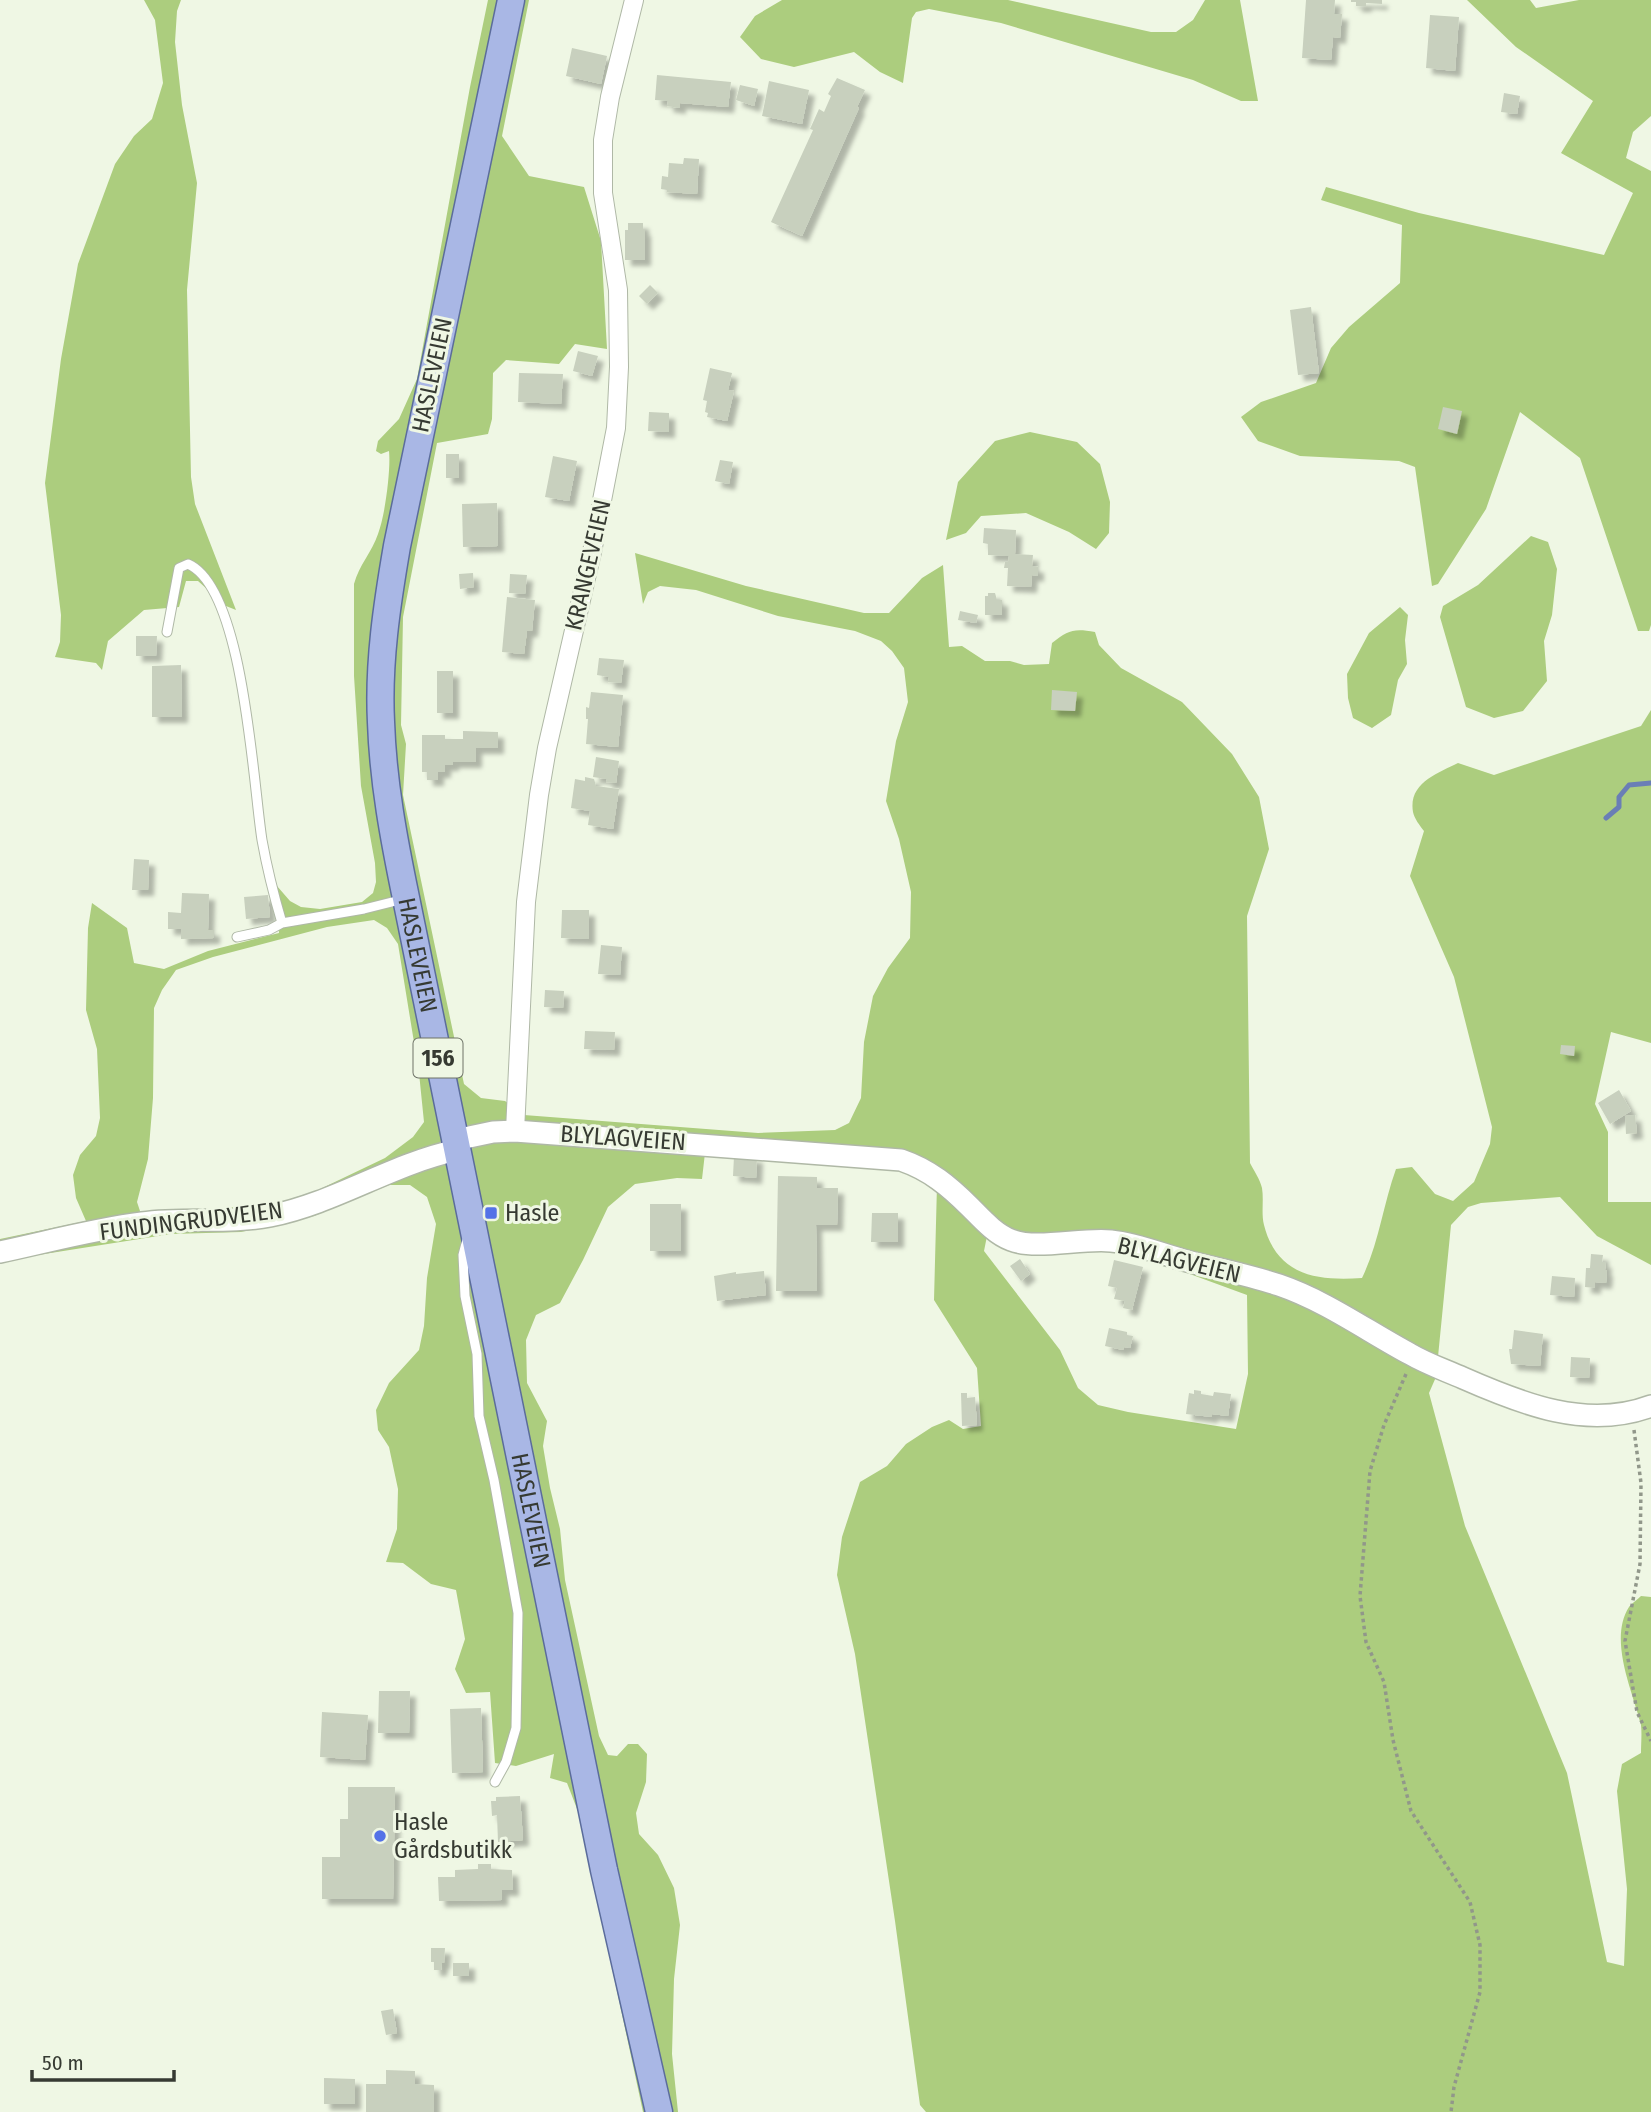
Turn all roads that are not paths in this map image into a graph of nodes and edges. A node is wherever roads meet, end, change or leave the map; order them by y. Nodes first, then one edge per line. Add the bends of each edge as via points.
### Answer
1 (511, 0) edge
2 (634, 0) edge
3 (167, 632) dead end
4 (406, 898) junction
5 (282, 923) junction
6 (237, 937) dead end
7 (515, 1131) junction
8 (456, 1145) junction
9 (472, 1222) junction
10 (0, 1252) edge
11 (1642, 1409) edge
12 (495, 1782) dead end
13 (659, 2112) edge

1 - 4 main road, HASLEVEIEN / 156 via 400,532 383,635 384,771
2 - 7 street, KRANGEVEIEN via 603,140 603,193 618,290 616,428 539,794 526,902
3 - 5 lane via 178,568 191,565 211,590 234,646 262,838
4 - 5 lane
4 - 8 main road, HASLEVEIEN / 156
5 - 6 lane
7 - 8 street, BLYLAGVEIEN via 493,1132
7 - 11 street, BLYLAGVEIEN via 901,1160 939,1178 1008,1239 1023,1244 1109,1241 1132,1245 1280,1286 1413,1356 1506,1397 1582,1416
8 - 9 main road, HASLEVEIEN / 156
8 - 10 street, FUNDINGRUDVEIEN via 268,1217 142,1223
9 - 12 lane via 463,1255 465,1296 477,1354 479,1416 518,1613 516,1728
9 - 13 main road, HASLEVEIEN / 156 via 623,1962

